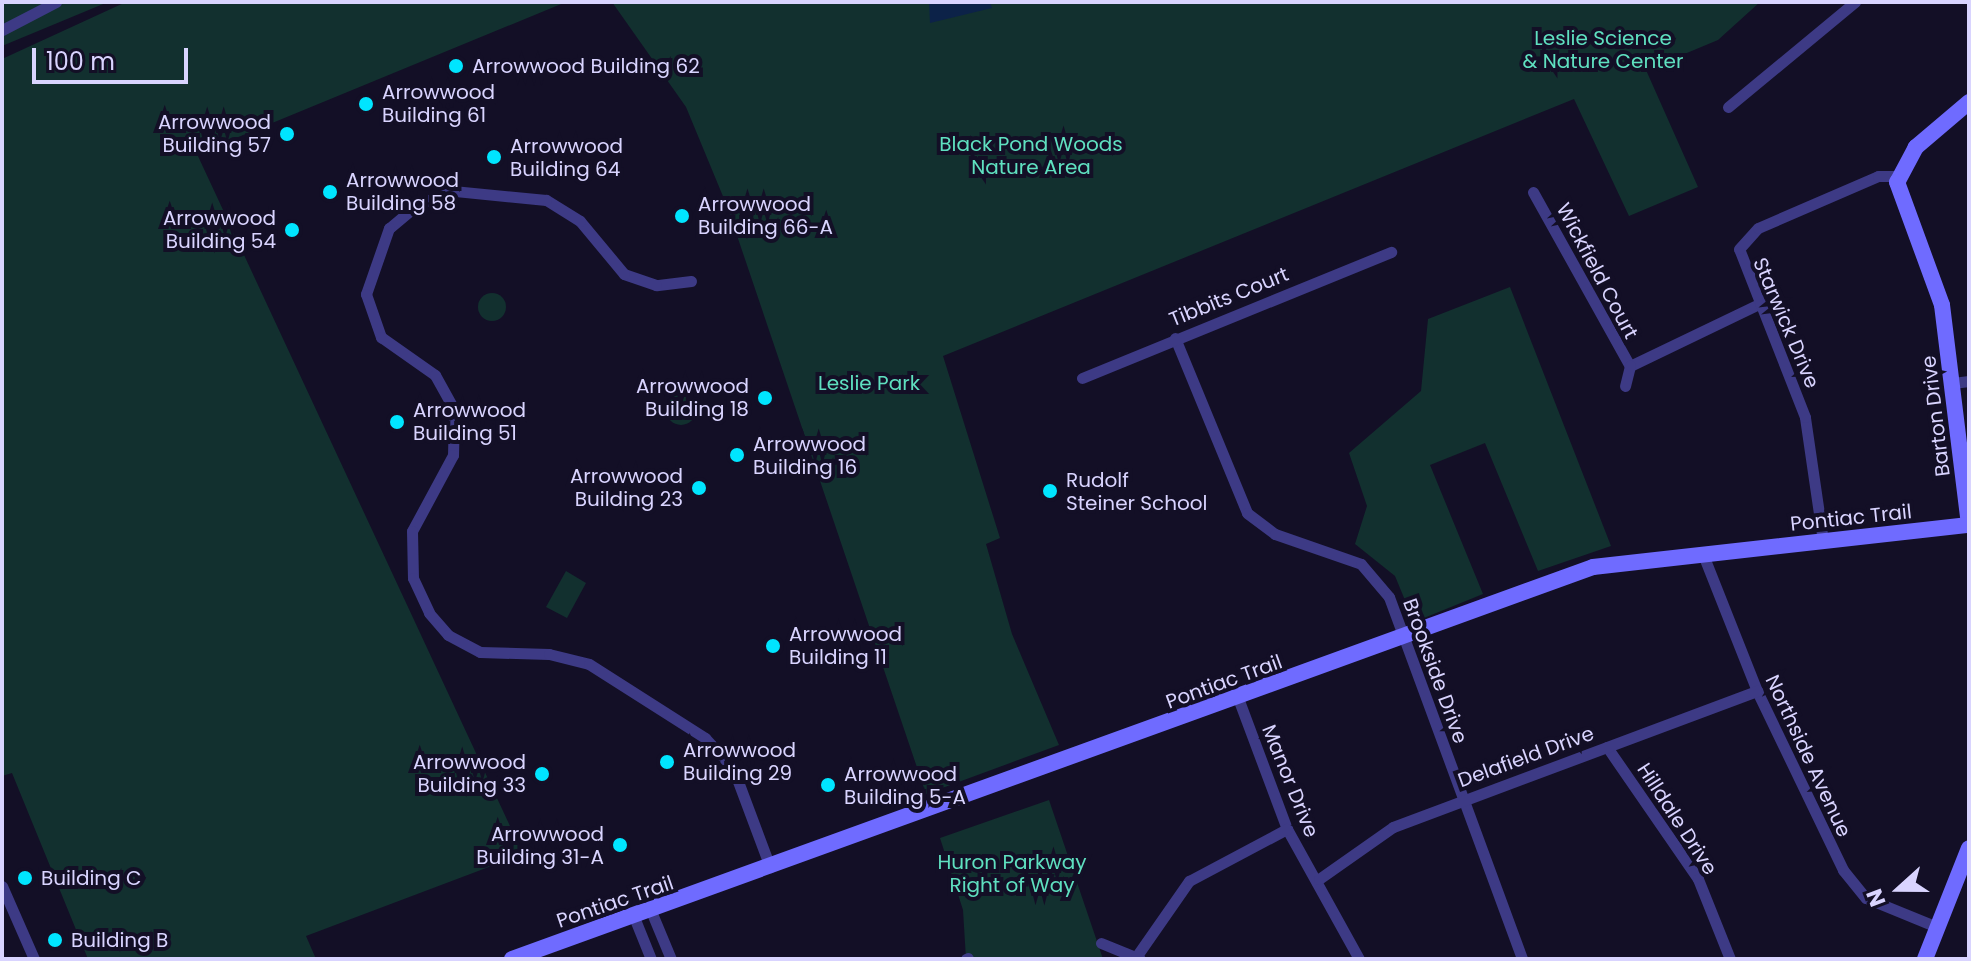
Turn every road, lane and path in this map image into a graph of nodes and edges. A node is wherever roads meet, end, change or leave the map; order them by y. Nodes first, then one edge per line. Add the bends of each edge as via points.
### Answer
1 (56, 2) edge
2 (1855, 2) edge
3 (2, 30) edge
4 (1969, 102) edge
5 (1728, 107) dead end
6 (1897, 176) junction
7 (1533, 192) dead end
8 (1391, 252) dead end
9 (691, 281) dead end
10 (1757, 305) junction
11 (1175, 338) junction
12 (1630, 366) junction
13 (1082, 378) dead end
14 (1961, 382) edge
15 (1625, 386) dead end
16 (1969, 525) edge
17 (1823, 541) junction
18 (1702, 552) junction
19 (1404, 637) junction
20 (1757, 691) junction
21 (1238, 698) junction
22 (1607, 747) junction
23 (1462, 799) junction
24 (1287, 829) junction
25 (1969, 848) edge
26 (770, 867) junction
27 (1319, 879) junction
28 (2, 886) edge
29 (651, 911) junction
30 (634, 917) junction
31 (1937, 927) junction
32 (1101, 943) dead end
33 (1138, 958) edge
34 (34, 959) edge
35 (512, 959) edge
36 (651, 959) edge
37 (671, 959) edge
38 (1359, 959) edge
39 (1522, 959) edge
40 (1730, 959) edge
41 (1925, 959) edge

1 - 3 street
2 - 5 street
4 - 6 main road via 1916,147
6 - 10 street, Starwick Drive via 1878,176 1748,235 1739,257
6 - 14 main road, Barton Drive via 1942,305
7 - 12 street, Wickfield Court
8 - 11 street, Tibbits Court
9 - 26 street via 656,285 624,274 580,221 546,200 455,191 418,204 389,228 366,294 381,337 435,375 456,421 453,455 412,531 413,578 429,613 448,635 480,652 549,654 589,664 705,738 733,768
10 - 12 street, Wickfield Court
10 - 17 street, Starwick Drive via 1805,417
11 - 13 street, Tibbits Court
11 - 19 street, Brookside Drive via 1247,513 1275,534 1361,564 1389,597
12 - 15 street, Wickfield Court
14 - 16 main road, Barton Drive
16 - 17 main road, Pontiac Trail
17 - 18 main road, Pontiac Trail
18 - 19 main road, Pontiac Trail via 1611,562
18 - 20 street, Northside Avenue
19 - 21 main road, Pontiac Trail
19 - 23 street, Brookside Drive
20 - 22 street, Delafield Drive
20 - 31 street, Northside Avenue via 1855,888
21 - 24 street, Manor Drive
21 - 26 main road, Pontiac Trail
22 - 23 street, Delafield Drive
22 - 40 street, Hilldale Drive via 1698,879
23 - 27 street, Delafield Drive via 1393,827
23 - 39 street, Brookside Drive
24 - 27 street, Manor Drive
24 - 33 street via 1189,881
25 - 31 main road
26 - 29 main road, Pontiac Trail
27 - 38 street, Manor Drive
28 - 34 street
29 - 30 main road, Pontiac Trail
29 - 37 street
30 - 35 main road, Pontiac Trail
30 - 36 street
31 - 41 main road
32 - 33 street

